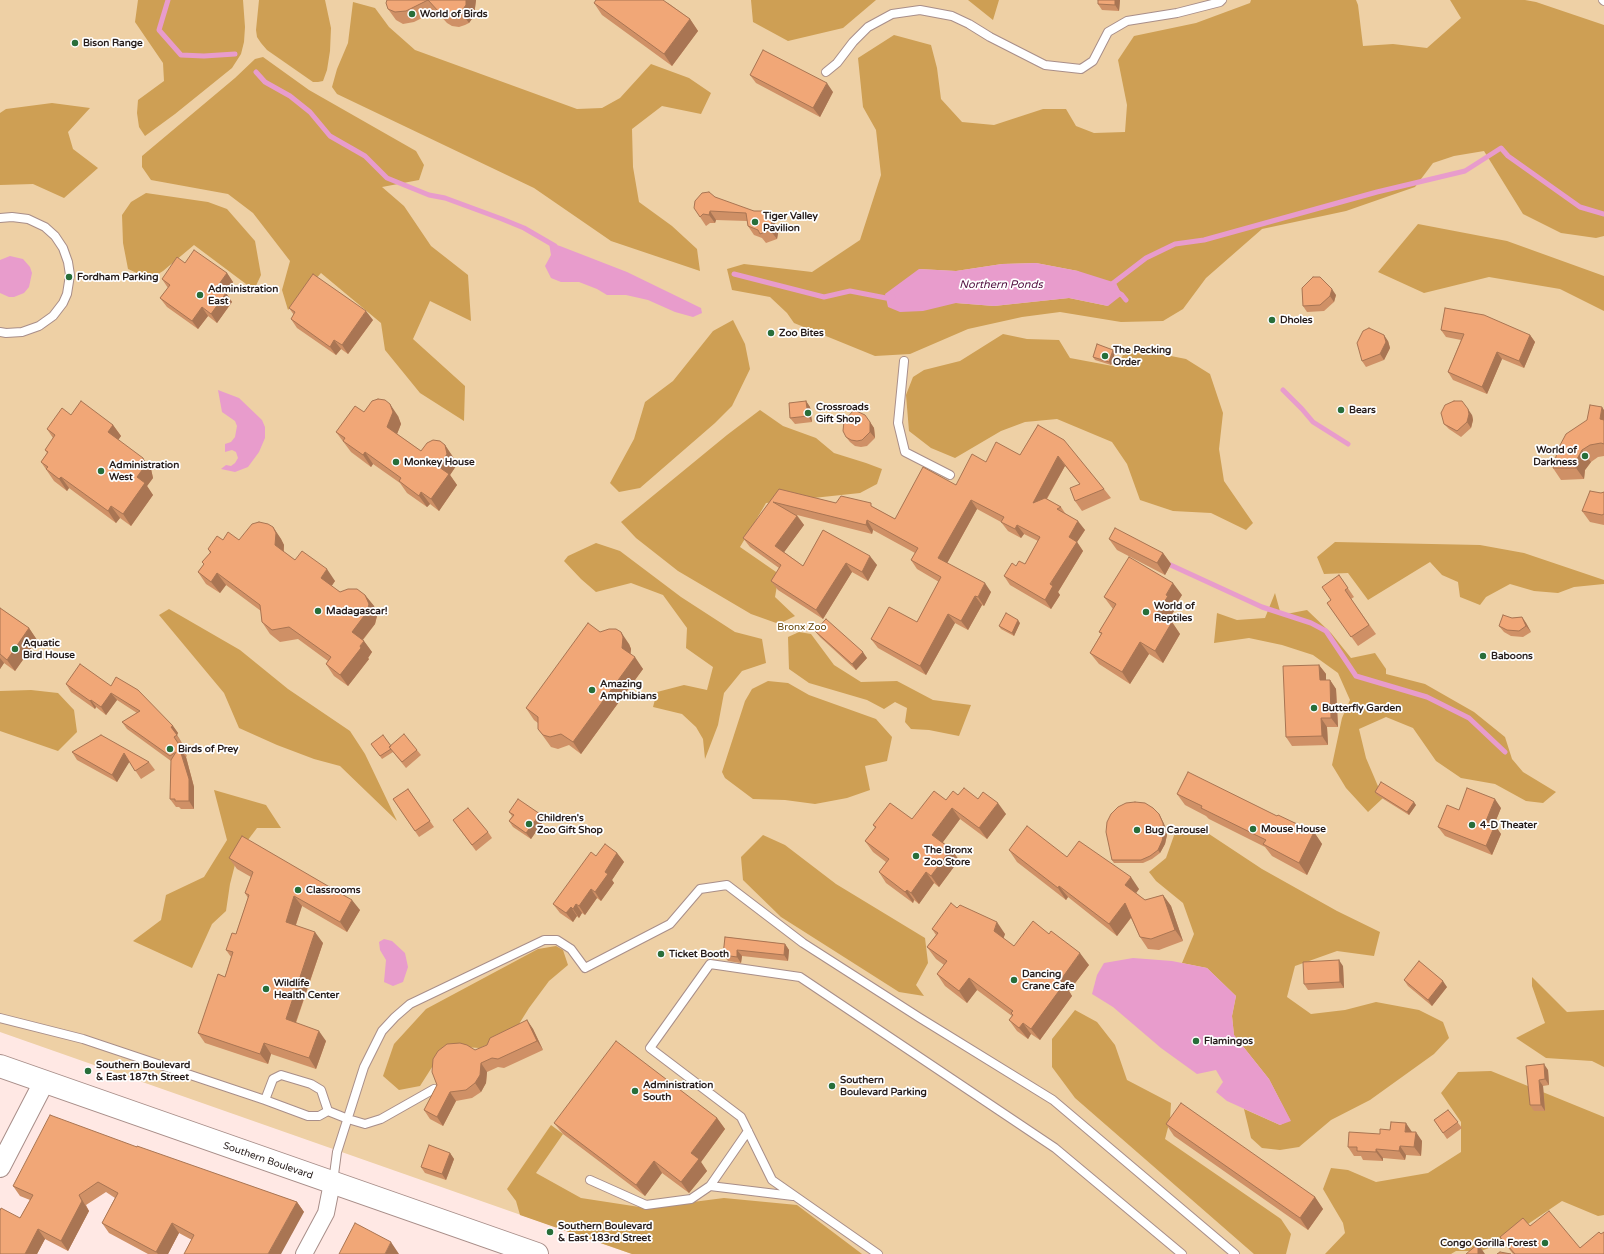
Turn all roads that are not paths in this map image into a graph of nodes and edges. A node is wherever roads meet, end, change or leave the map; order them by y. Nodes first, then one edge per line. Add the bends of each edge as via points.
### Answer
1 (1222, 0) edge
2 (826, 72) dead end
3 (0, 218) edge
4 (0, 332) edge
5 (904, 361) dead end
6 (950, 475) dead end
7 (0, 1018) edge
8 (0, 1066) edge
9 (44, 1082) junction
10 (434, 1089) edge
11 (266, 1100) junction
12 (328, 1111) junction
13 (348, 1120) junction
14 (748, 1131) junction
15 (0, 1167) edge
16 (590, 1180) dead end
17 (332, 1183) junction
18 (710, 1186) junction
19 (796, 1197) junction
20 (875, 1253) edge
21 (304, 1254) edge
22 (537, 1254) edge
23 (1182, 1254) edge
24 (1235, 1254) edge

1 - 2 lane via 1177,13 1127,21 1108,32 1093,61 1081,69 1045,65 952,16 920,10 892,14 868,27
3 - 4 lane via 28,219 55,236 63,248 70,275 65,298 53,316 39,326 22,332
5 - 6 lane via 898,423 905,452
7 - 11 lane via 83,1039
8 - 9 main road, Southern Boulevard
9 - 15 street
9 - 17 main road, Southern Boulevard
10 - 13 lane via 366,1124
11 - 12 lane via 308,1116 319,1116
11 - 12 lane via 274,1079 281,1075 311,1084 321,1090
12 - 13 lane
13 - 17 lane via 337,1152
13 - 24 lane via 364,1067 382,1031 410,1004 544,940 557,940 571,949 585,968 670,924 700,889 727,885 810,947 1052,1100
14 - 18 lane
14 - 19 lane via 772,1180
14 - 23 lane via 741,1117 650,1048 710,964 800,977 1055,1148
16 - 18 lane via 646,1205 691,1199
17 - 21 street via 326,1213
17 - 22 main road, Southern Boulevard
18 - 19 lane
19 - 20 lane

